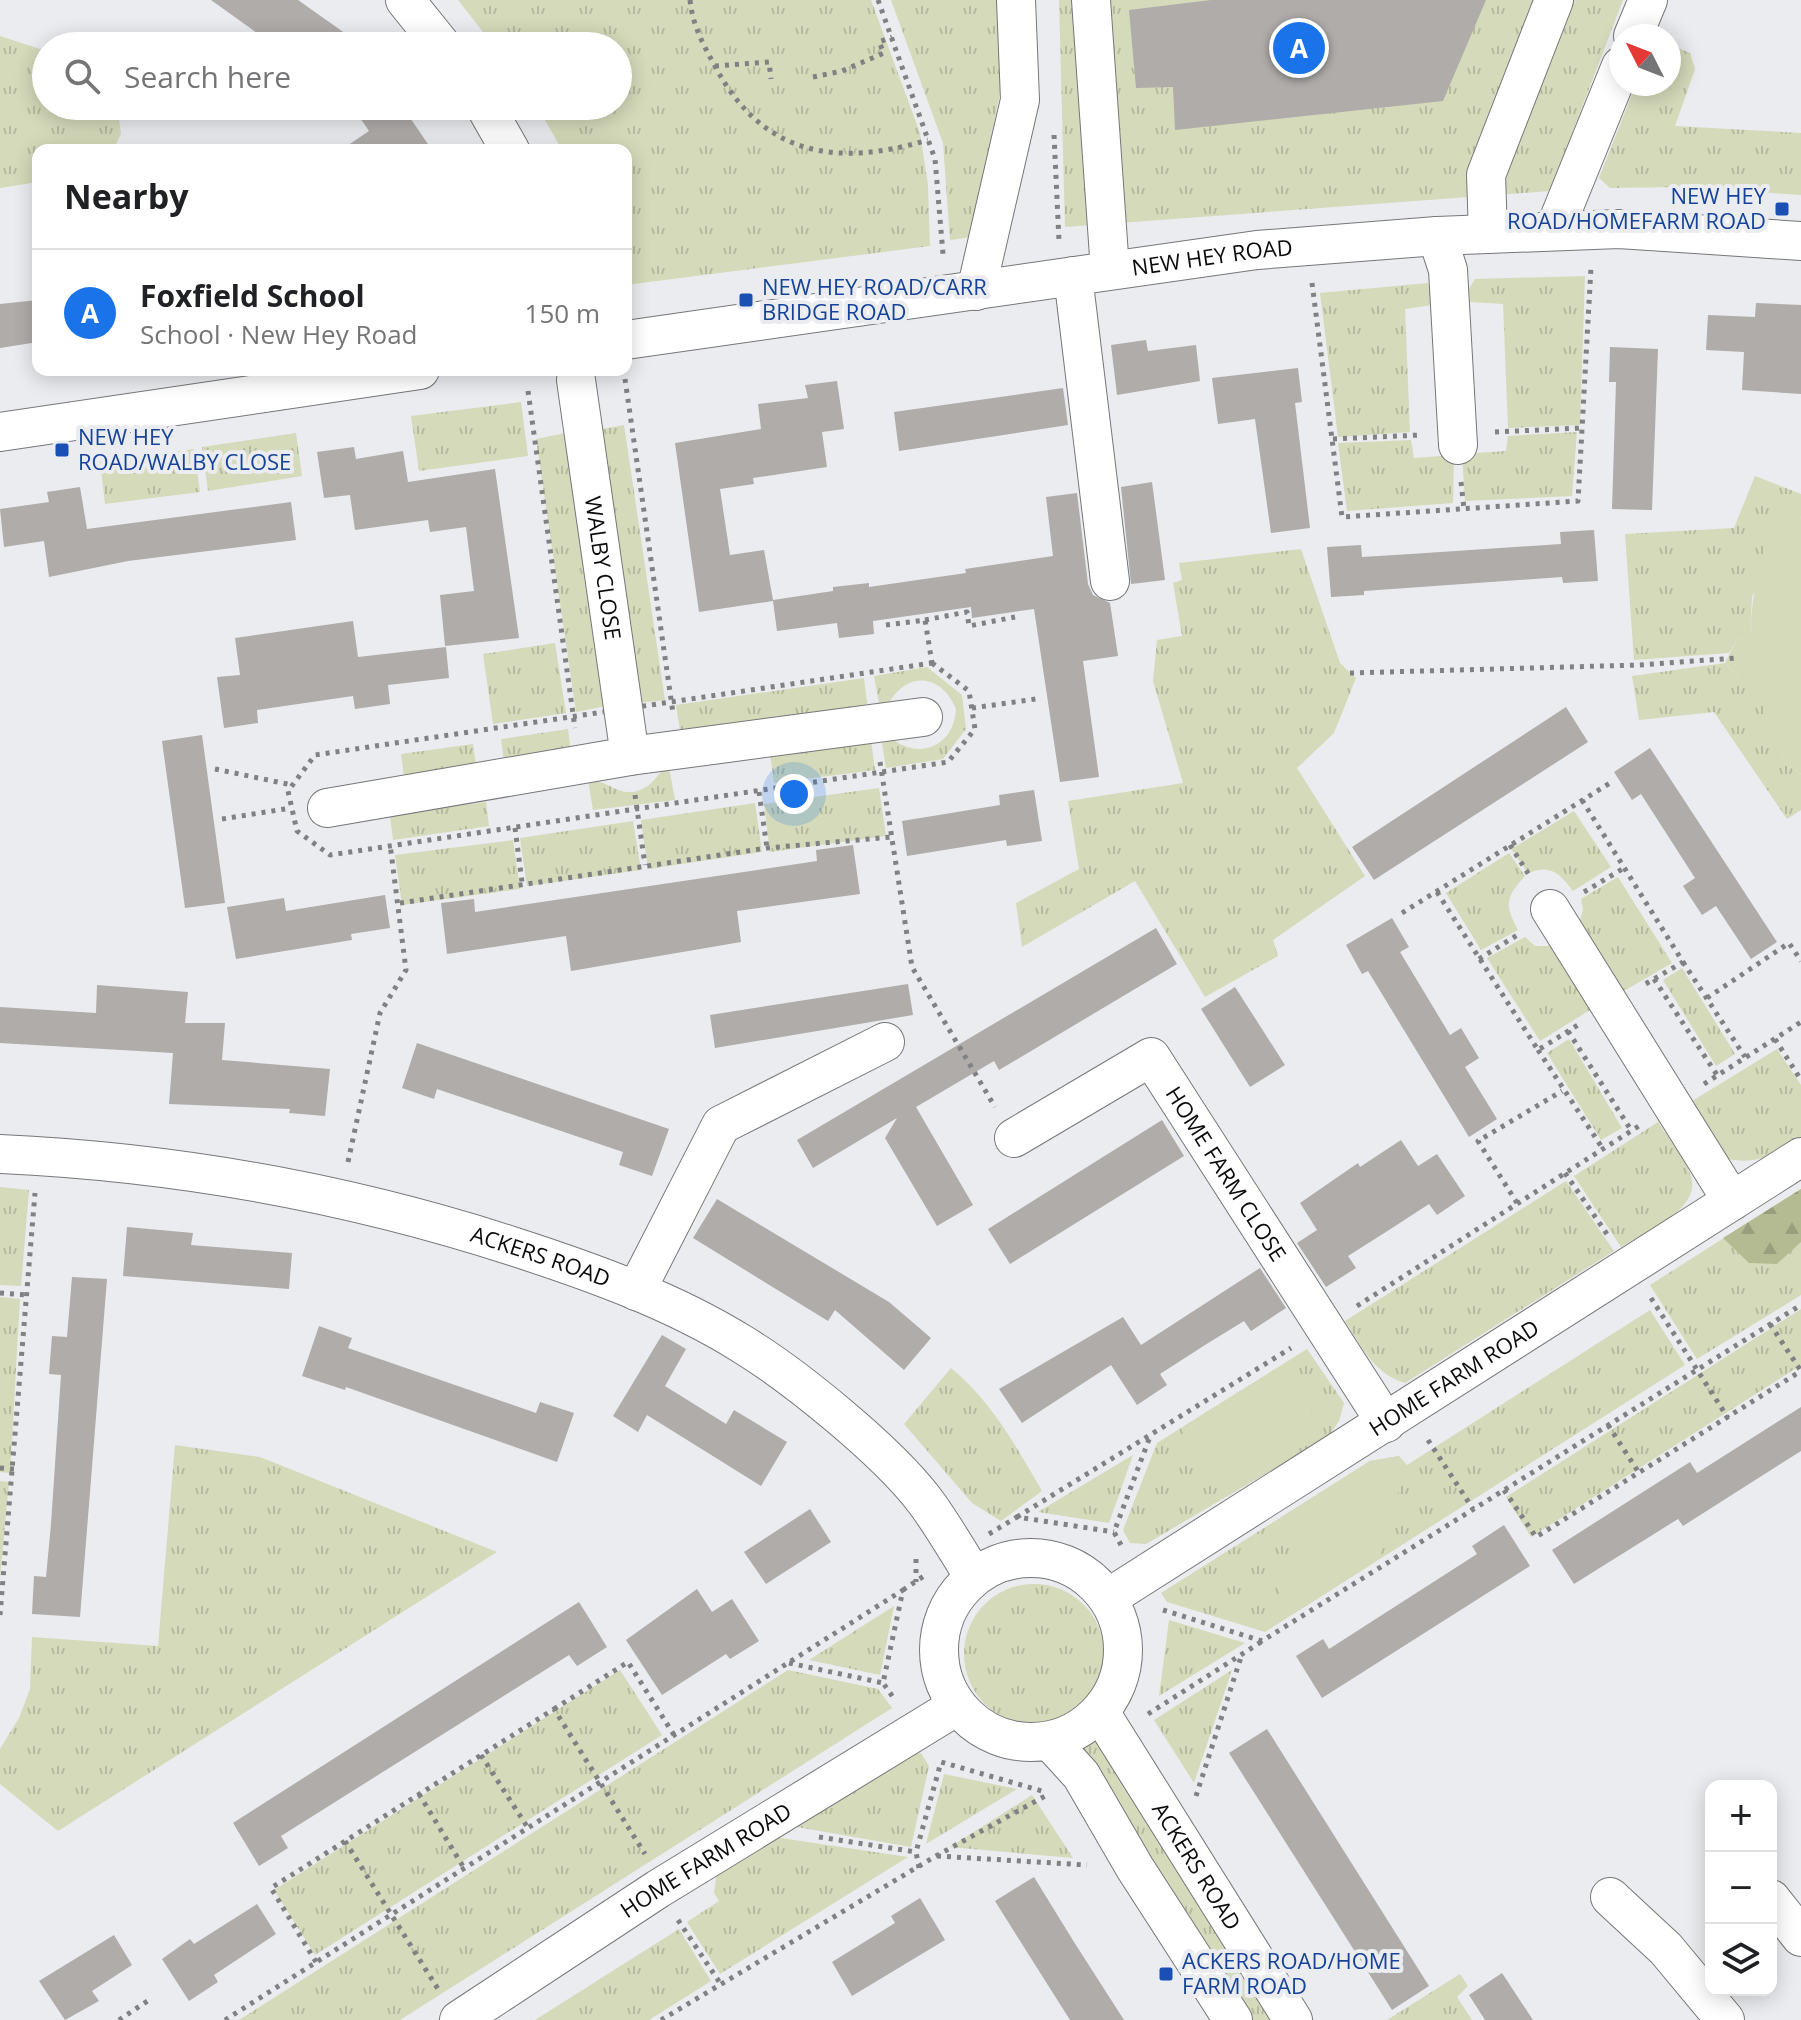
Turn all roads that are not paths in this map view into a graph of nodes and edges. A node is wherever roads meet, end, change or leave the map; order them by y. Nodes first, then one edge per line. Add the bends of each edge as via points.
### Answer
1 (405, 0) edge
2 (1016, 0) edge
3 (1091, 0) edge
4 (1554, 0) edge
5 (1648, 0) edge
6 (1638, 24) edge
7 (431, 32) edge
8 (1609, 96) edge
9 (493, 120) edge
10 (507, 144) edge
11 (1554, 231) junction
12 (1488, 234) junction
13 (1437, 236) junction
14 (1801, 241) edge
15 (1081, 275) junction
16 (961, 293) junction
17 (632, 361) edge
18 (379, 376) edge
19 (584, 376) edge
20 (0, 432) edge
21 (1458, 445) dead end
22 (1110, 581) dead end
23 (923, 717) dead end
24 (630, 756) junction
25 (309, 808) road end
26 (1550, 909) dead end
27 (885, 1042) dead end
28 (1014, 1138) road end
29 (0, 1154) edge
30 (1801, 1157) edge
31 (1732, 1201) junction
32 (636, 1291) junction
33 (1397, 1416) junction
34 (966, 1565) junction
35 (1108, 1598) junction
36 (957, 1706) junction
37 (1107, 1724) junction
38 (1050, 1741) junction
39 (1610, 1897) dead end
40 (1777, 1907) edge
41 (1801, 1937) edge
42 (450, 2007) edge
43 (1233, 2020) edge
44 (1293, 2020) edge
45 (1725, 2020) edge

1 - 7 street
2 - 16 street via 1020,100
3 - 15 street
4 - 12 street via 1486,175
5 - 6 street
8 - 11 street
9 - 10 street
11 - 12 street, NEW HEY ROAD
11 - 14 street, NEW HEY ROAD via 1619,229
12 - 13 street, NEW HEY ROAD
13 - 15 street, NEW HEY ROAD via 1257,250
13 - 21 street via 1448,270
15 - 16 street, NEW HEY ROAD
15 - 22 street
16 - 17 street, NEW HEY ROAD
18 - 20 street
19 - 24 street, WALBY CLOSE
23 - 24 street
24 - 25 street
26 - 31 street
27 - 32 street via 721,1125
28 - 33 street, HOME FARM CLOSE via 1151,1057 1324,1327
29 - 32 street, ACKERS ROAD via 107,1161 341,1199 439,1222
30 - 31 street, HOME FARM ROAD
31 - 33 street, HOME FARM ROAD
32 - 34 street, ACKERS ROAD via 742,1344 839,1418 924,1500
33 - 35 street, HOME FARM ROAD
34 - 35 street via 1030,1558 1060,1562 1087,1576
34 - 36 street via 941,1638 944,1681
35 - 37 street via 1121,1625 1124,1656
36 - 38 street via 998,1737
36 - 42 street, HOME FARM ROAD via 661,1888
37 - 38 street
37 - 44 street, ACKERS ROAD
38 - 43 street via 1081,1775
39 - 45 street via 1666,1949
40 - 41 street

